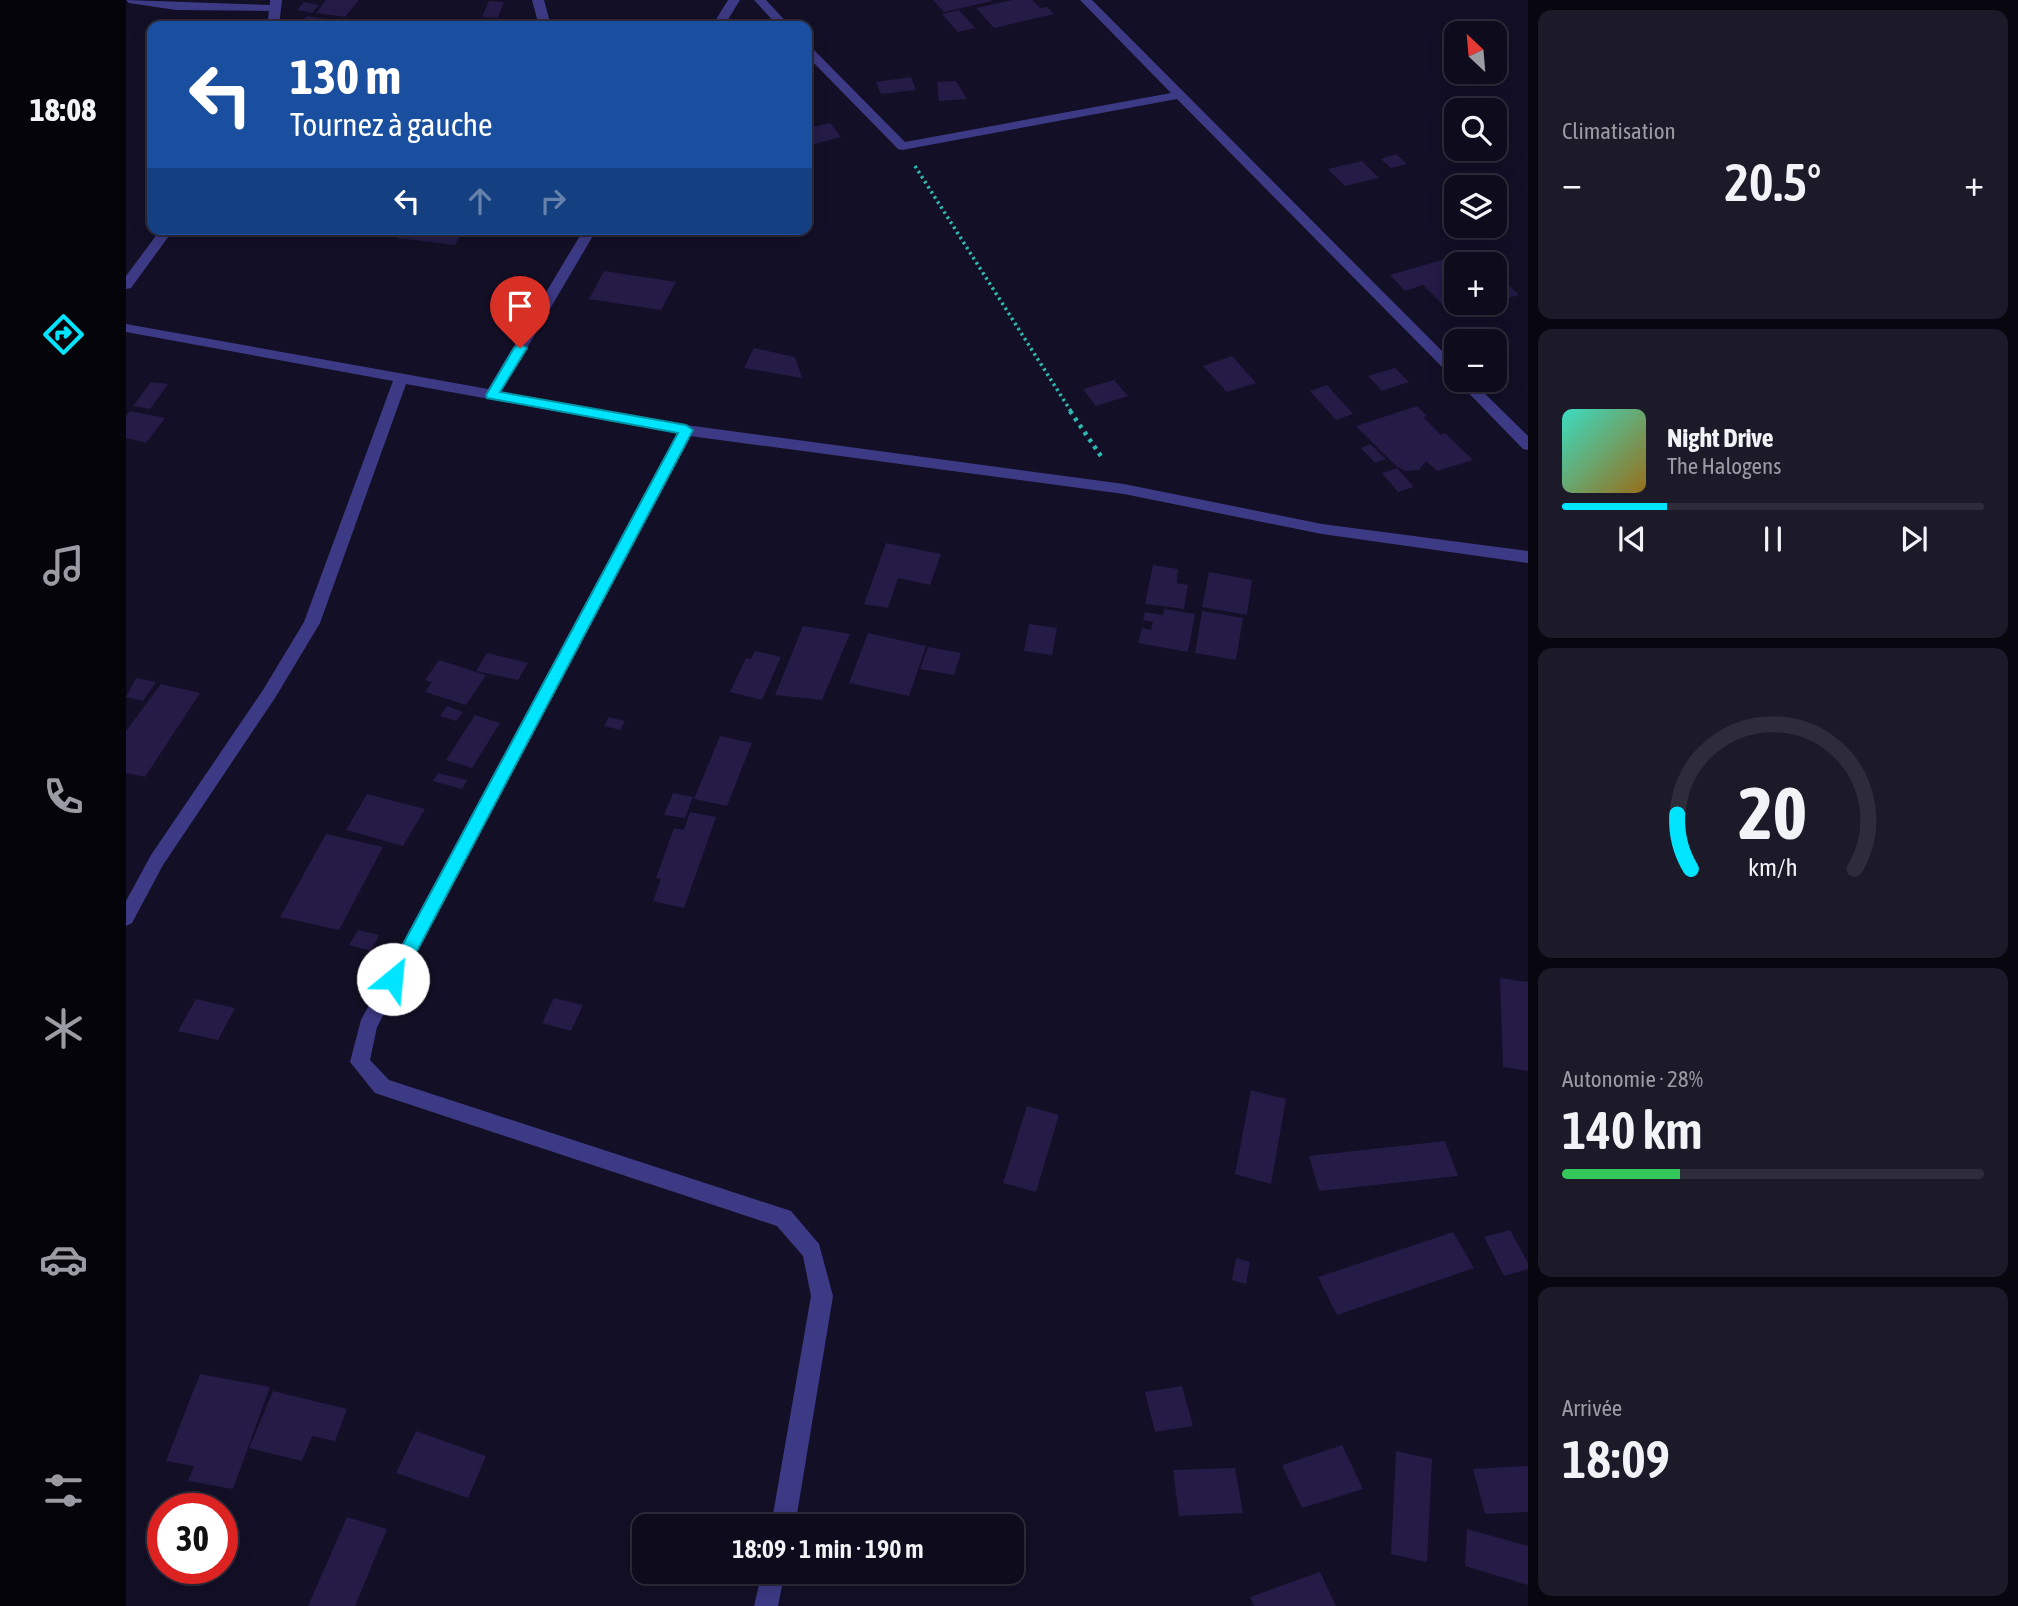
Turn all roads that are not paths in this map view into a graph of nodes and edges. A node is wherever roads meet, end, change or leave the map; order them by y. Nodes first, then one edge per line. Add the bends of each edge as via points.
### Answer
1 (129, 0) edge
2 (538, 0) edge
3 (734, 0) edge
4 (760, 0) edge
5 (1086, 0) edge
6 (275, 4) edge
7 (544, 21) edge
8 (721, 21) edge
9 (779, 21) edge
10 (812, 54) edge
11 (1179, 95) junction
12 (164, 235) edge
13 (587, 235) edge
14 (126, 285) edge
15 (126, 328) edge
16 (1444, 361) edge
17 (401, 379) junction
18 (1475, 392) edge
19 (492, 395) junction
20 (686, 430) junction
21 (1528, 445) edge
22 (1528, 557) edge
23 (126, 918) edge
24 (785, 1514) edge
25 (771, 1584) edge
26 (766, 1606) edge

1 - 6 street via 176,7
2 - 7 street
3 - 8 street
4 - 9 street
5 - 11 street
10 - 11 street via 902,146
11 - 16 street
12 - 14 street
13 - 19 street
15 - 17 street
17 - 19 street
17 - 23 street via 312,623 157,860
18 - 21 street
19 - 20 street
20 - 22 street via 1124,489 1322,529
20 - 24 street via 368,1026 360,1062 382,1087 785,1218 812,1251 822,1296
25 - 26 street

